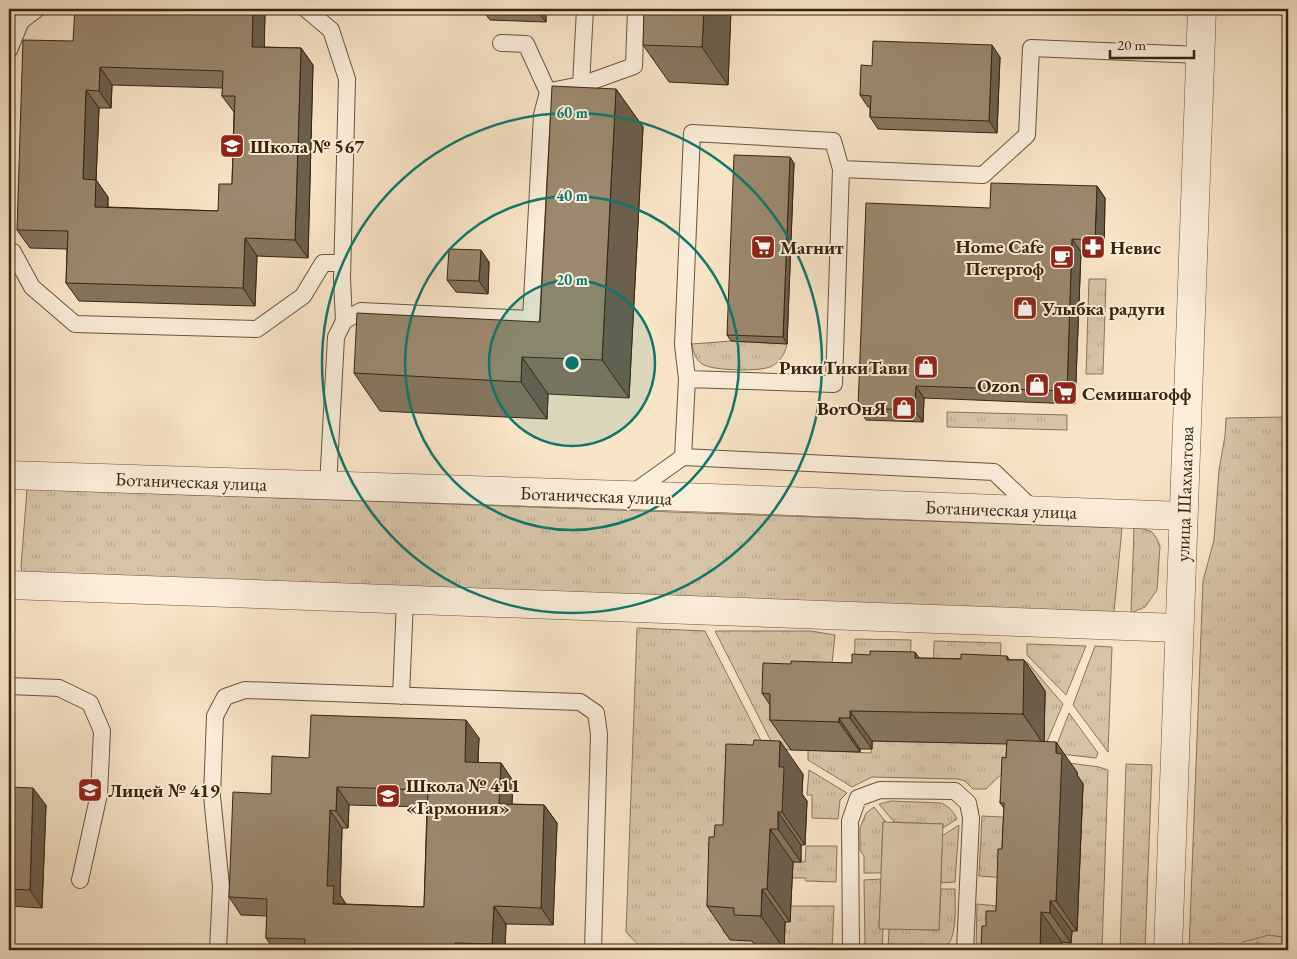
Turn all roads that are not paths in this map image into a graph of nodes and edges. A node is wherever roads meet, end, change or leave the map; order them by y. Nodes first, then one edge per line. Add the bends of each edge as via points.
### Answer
1 (37, 9) edge
2 (306, 9) edge
3 (585, 9) edge
4 (636, 9) edge
5 (1202, 9) edge
6 (501, 43) dead end
7 (9, 50) edge
8 (1200, 55) junction
9 (581, 85) junction
10 (548, 92) junction
11 (841, 169) junction
12 (9, 252) edge
13 (342, 263) junction
14 (344, 321) junction
15 (688, 379) junction
16 (683, 457) junction
17 (9, 475) edge
18 (328, 486) junction
19 (629, 496) junction
20 (1034, 510) junction
21 (1183, 516) junction
22 (9, 584) edge
23 (405, 600) junction
24 (1179, 628) junction
25 (9, 686) edge
26 (401, 696) junction
27 (80, 880) dead end
28 (218, 950) edge
29 (593, 950) edge
30 (851, 950) edge
31 (965, 950) edge
32 (1168, 950) edge

1 - 7 lane via 21,21
2 - 13 lane via 331,30 347,79
3 - 9 lane
4 - 9 lane via 634,66
5 - 8 street, улица Шахматова
6 - 10 lane via 526,44
8 - 11 lane via 1031,48 1027,135 983,174
8 - 21 street, улица Шахматова
9 - 10 lane
10 - 14 lane via 542,115 530,319 361,311
11 - 15 lane via 834,384
11 - 15 lane via 833,141 692,133 683,344
12 - 13 lane via 13,252 32,287 76,324 257,329 303,296 323,263
13 - 14 lane
14 - 18 lane via 336,337
15 - 16 lane
16 - 19 lane
16 - 20 lane via 994,472
17 - 18 street, Ботаническая улица
18 - 19 street, Ботаническая улица
19 - 20 street, Ботаническая улица
20 - 21 street, Ботаническая улица
21 - 24 street, улица Шахматова
22 - 23 street
23 - 24 street
23 - 26 lane
24 - 32 street, улица Шахматова
25 - 27 lane via 59,688 90,703 102,731 99,794
26 - 28 lane via 245,690 225,698 215,716 212,796 220,886
26 - 29 lane via 580,702 596,713 600,734
30 - 31 lane via 850,821 858,798 880,790 955,791 968,803 971,818

